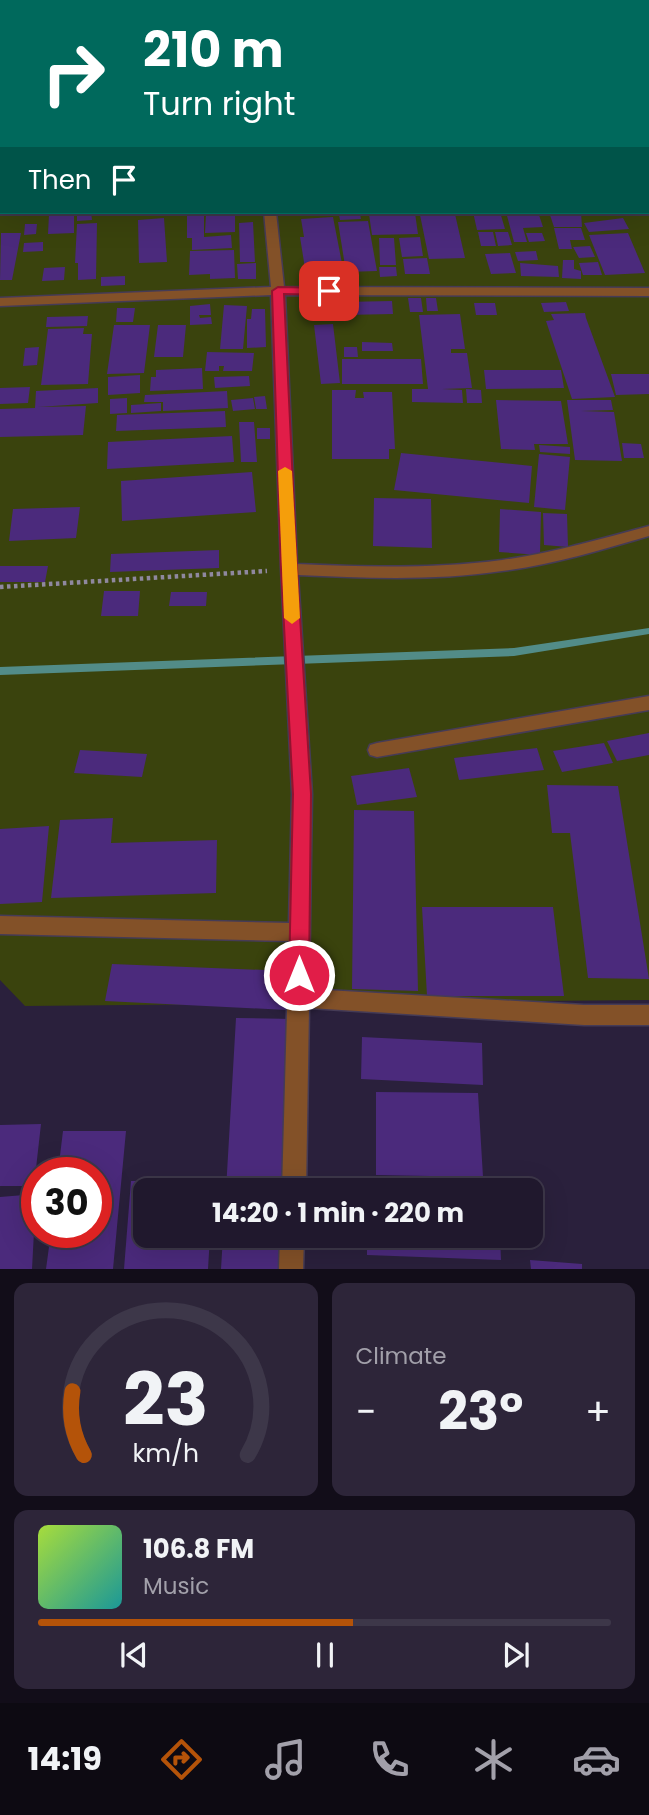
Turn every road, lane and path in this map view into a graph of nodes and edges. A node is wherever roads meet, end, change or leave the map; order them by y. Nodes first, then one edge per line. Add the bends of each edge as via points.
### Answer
1 (270, 214) edge
2 (278, 291) junction
3 (649, 292) edge
4 (0, 302) edge
5 (649, 531) edge
6 (289, 574) junction
7 (0, 587) edge
8 (649, 703) edge
9 (377, 750) dead end
10 (0, 925) edge
11 (300, 932) junction
12 (300, 998) junction
13 (649, 1015) edge
14 (294, 1178) edge
15 (292, 1248) edge
16 (291, 1269) edge

1 - 2 street
2 - 3 street
2 - 4 street
2 - 6 street
5 - 6 street via 484,568
6 - 7 path
6 - 11 street via 302,794
8 - 9 street
10 - 11 street
11 - 12 street
12 - 13 street
12 - 14 street
15 - 16 street

